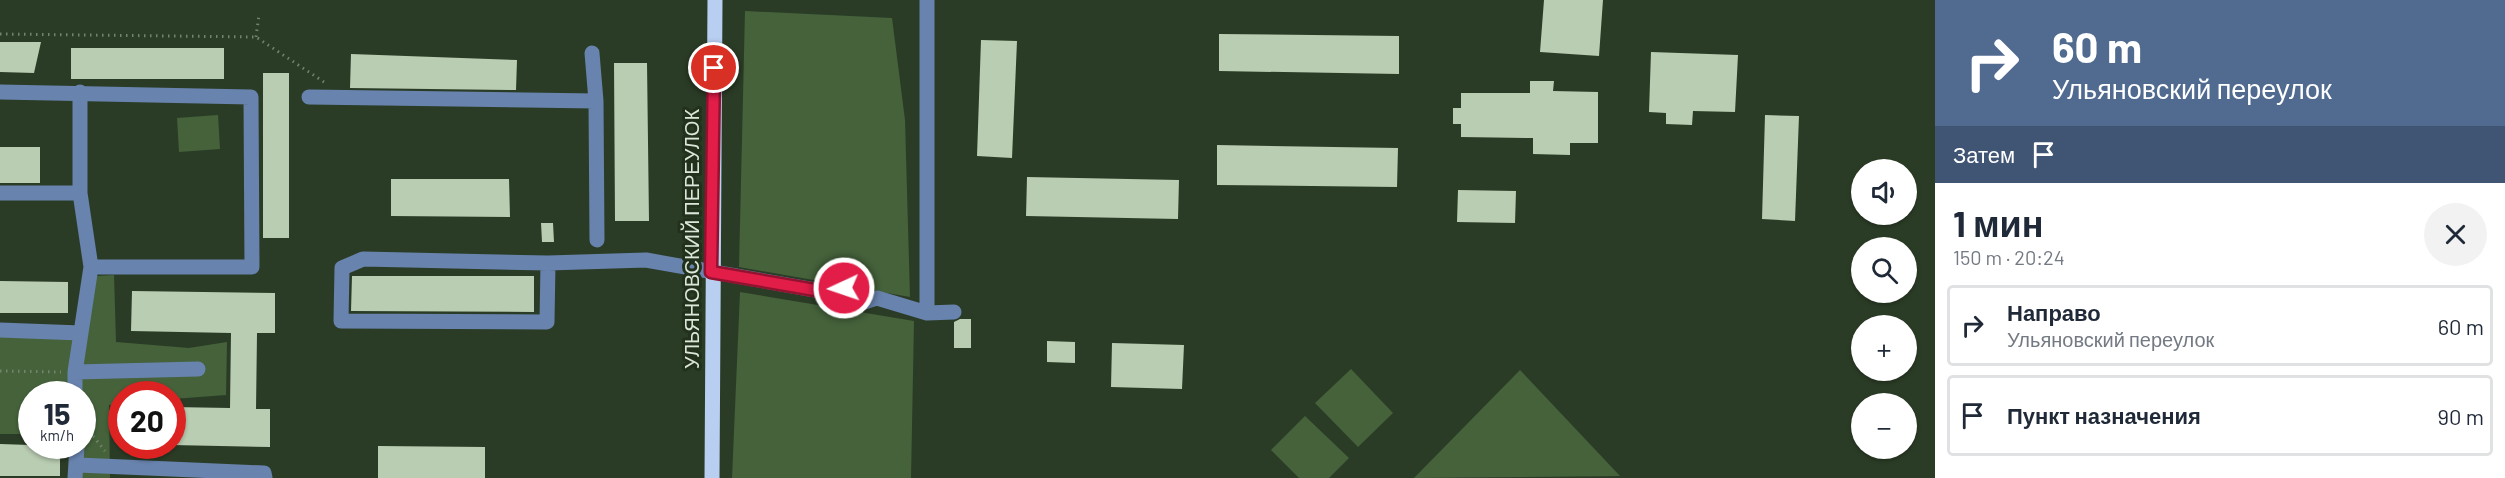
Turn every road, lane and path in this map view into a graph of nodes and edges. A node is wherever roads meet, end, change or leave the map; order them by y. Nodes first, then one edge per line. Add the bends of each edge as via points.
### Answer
1 (715, 0) edge
2 (927, 0) edge
3 (259, 15) dead end
4 (0, 34) edge
5 (256, 37) junction
6 (592, 53) dead end
7 (0, 92) edge
8 (80, 92) junction
9 (309, 97) dead end
10 (348, 98) junction
11 (596, 101) junction
12 (0, 193) edge
13 (80, 194) junction
14 (597, 240) dead end
15 (548, 263) junction
16 (91, 267) junction
17 (711, 272) junction
18 (954, 312) dead end
19 (927, 313) junction
20 (0, 330) edge
21 (81, 333) junction
22 (198, 369) dead end
23 (0, 371) edge
24 (75, 372) junction
25 (75, 381) edge
26 (76, 471) edge
27 (265, 478) edge
28 (712, 478) edge

1 - 17 main road, УЛЬЯНОВСКИЙ ПЕРЕУЛОК
2 - 19 lane
3 - 5 path
4 - 5 path
5 - 10 path
6 - 11 lane
7 - 8 lane
8 - 13 lane
8 - 16 lane via 251,97 252,267
9 - 10 lane
10 - 11 lane
11 - 14 lane
12 - 13 lane
13 - 16 lane
15 - 15 lane via 547,322 341,321 342,268 363,259
15 - 17 lane via 646,260
16 - 21 lane
17 - 19 lane via 832,293 847,287 860,304 877,298
17 - 28 main road, УЛЬЯНОВСКИЙ ПЕРЕУЛОК
18 - 19 lane
20 - 21 lane
21 - 24 lane
22 - 24 lane
23 - 24 path
24 - 25 lane
26 - 27 lane via 264,473

